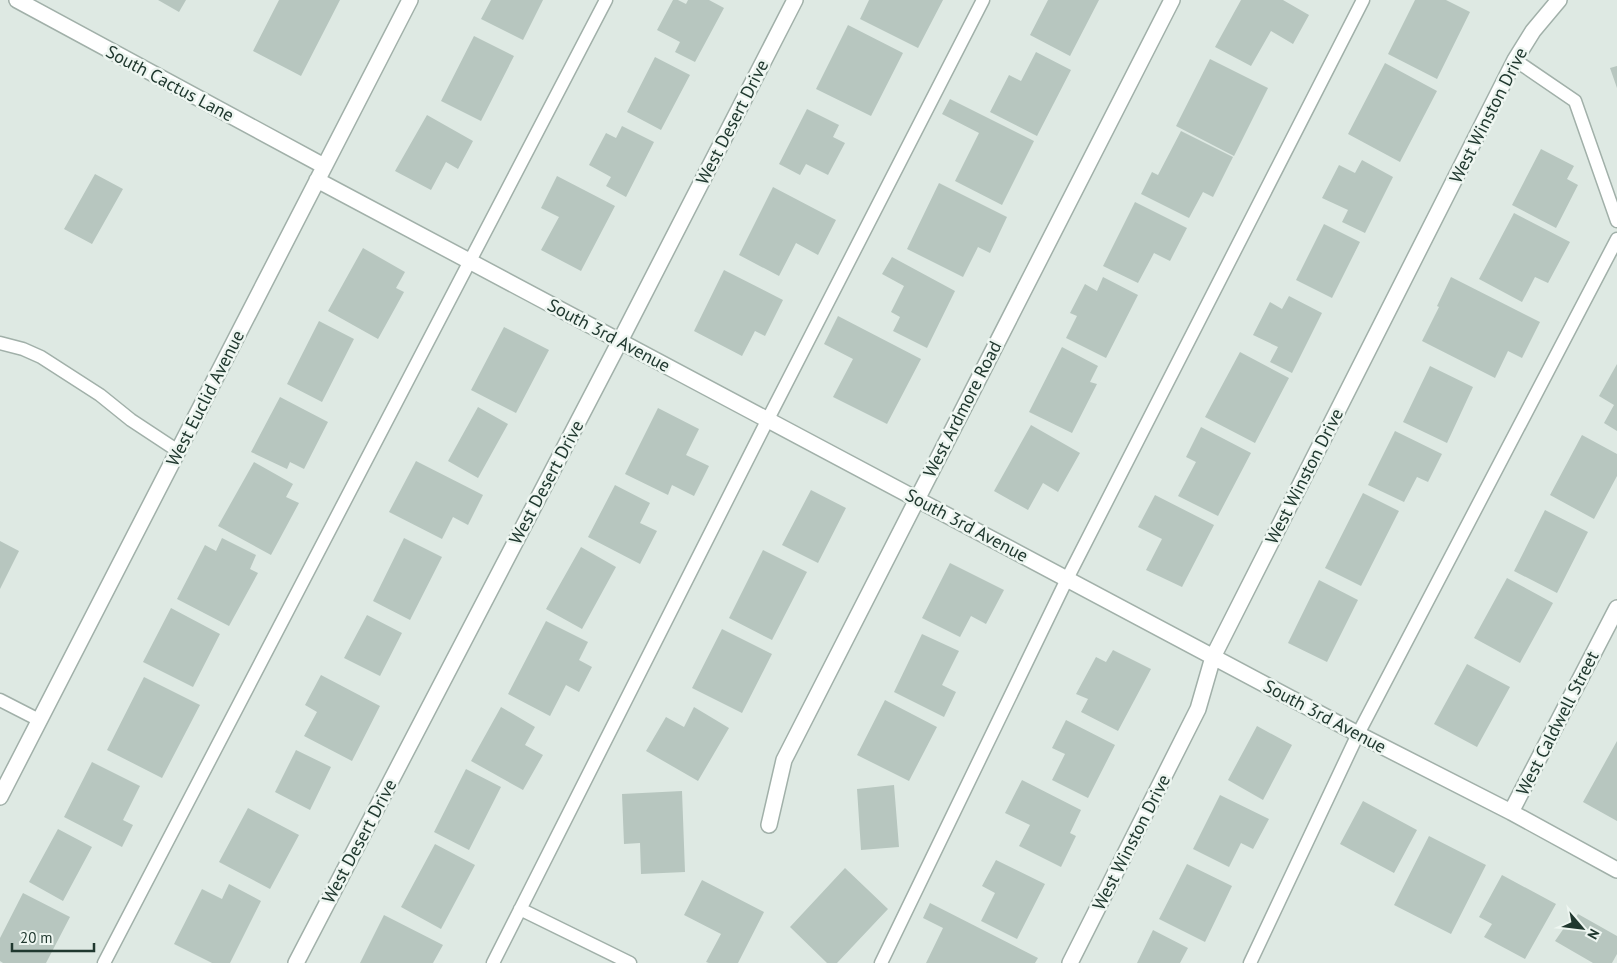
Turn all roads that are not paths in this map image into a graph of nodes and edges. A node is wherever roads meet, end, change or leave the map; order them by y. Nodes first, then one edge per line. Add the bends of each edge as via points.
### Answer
1 (17, 0) edge
2 (410, 0) edge
3 (606, 0) edge
4 (795, 0) edge
5 (983, 0) edge
6 (1172, 0) edge
7 (1363, 0) edge
8 (1556, 1) edge
9 (1515, 60) junction
10 (320, 173) junction
11 (1617, 221) edge
12 (1617, 239) edge
13 (471, 261) junction
14 (620, 341) junction
15 (0, 343) edge
16 (768, 419) junction
17 (178, 451) junction
18 (917, 498) junction
19 (1067, 579) junction
20 (1617, 608) edge
21 (1213, 657) junction
22 (0, 700) edge
23 (39, 720) junction
24 (1358, 734) junction
25 (0, 797) edge
26 (1511, 812) junction
27 (769, 825) dead end
28 (1617, 870) edge
29 (520, 909) junction
30 (104, 963) edge
31 (296, 963) edge
32 (493, 963) edge
33 (630, 963) edge
34 (881, 963) edge
35 (1070, 963) edge
36 (1250, 963) edge

1 - 10 street, South Cactus Lane
2 - 10 street, West Euclid Avenue
3 - 13 lane
4 - 14 street, West Desert Drive
5 - 16 lane
6 - 18 street, West Ardmore Road
7 - 19 lane
8 - 9 street, West Winston Drive
9 - 11 lane via 1575,101
9 - 21 street, West Winston Drive
10 - 13 street, South 3rd Avenue
10 - 17 street, West Euclid Avenue
12 - 24 lane
13 - 14 street, South 3rd Avenue
13 - 30 lane
14 - 16 street, South 3rd Avenue
14 - 31 street, West Desert Drive
15 - 17 lane via 41,357
16 - 18 street, South 3rd Avenue
16 - 29 lane
17 - 23 street, West Euclid Avenue
18 - 19 street, South 3rd Avenue
18 - 27 street, West Ardmore Road via 784,760
19 - 21 street, South 3rd Avenue
19 - 34 lane
20 - 26 street, West Caldwell Street
21 - 24 street, South 3rd Avenue
21 - 35 street, West Winston Drive via 1198,709
22 - 23 lane
23 - 25 street, West Euclid Avenue
24 - 26 street, South 3rd Avenue
24 - 36 lane
26 - 28 street, South 3rd Avenue
29 - 32 lane
29 - 33 lane

